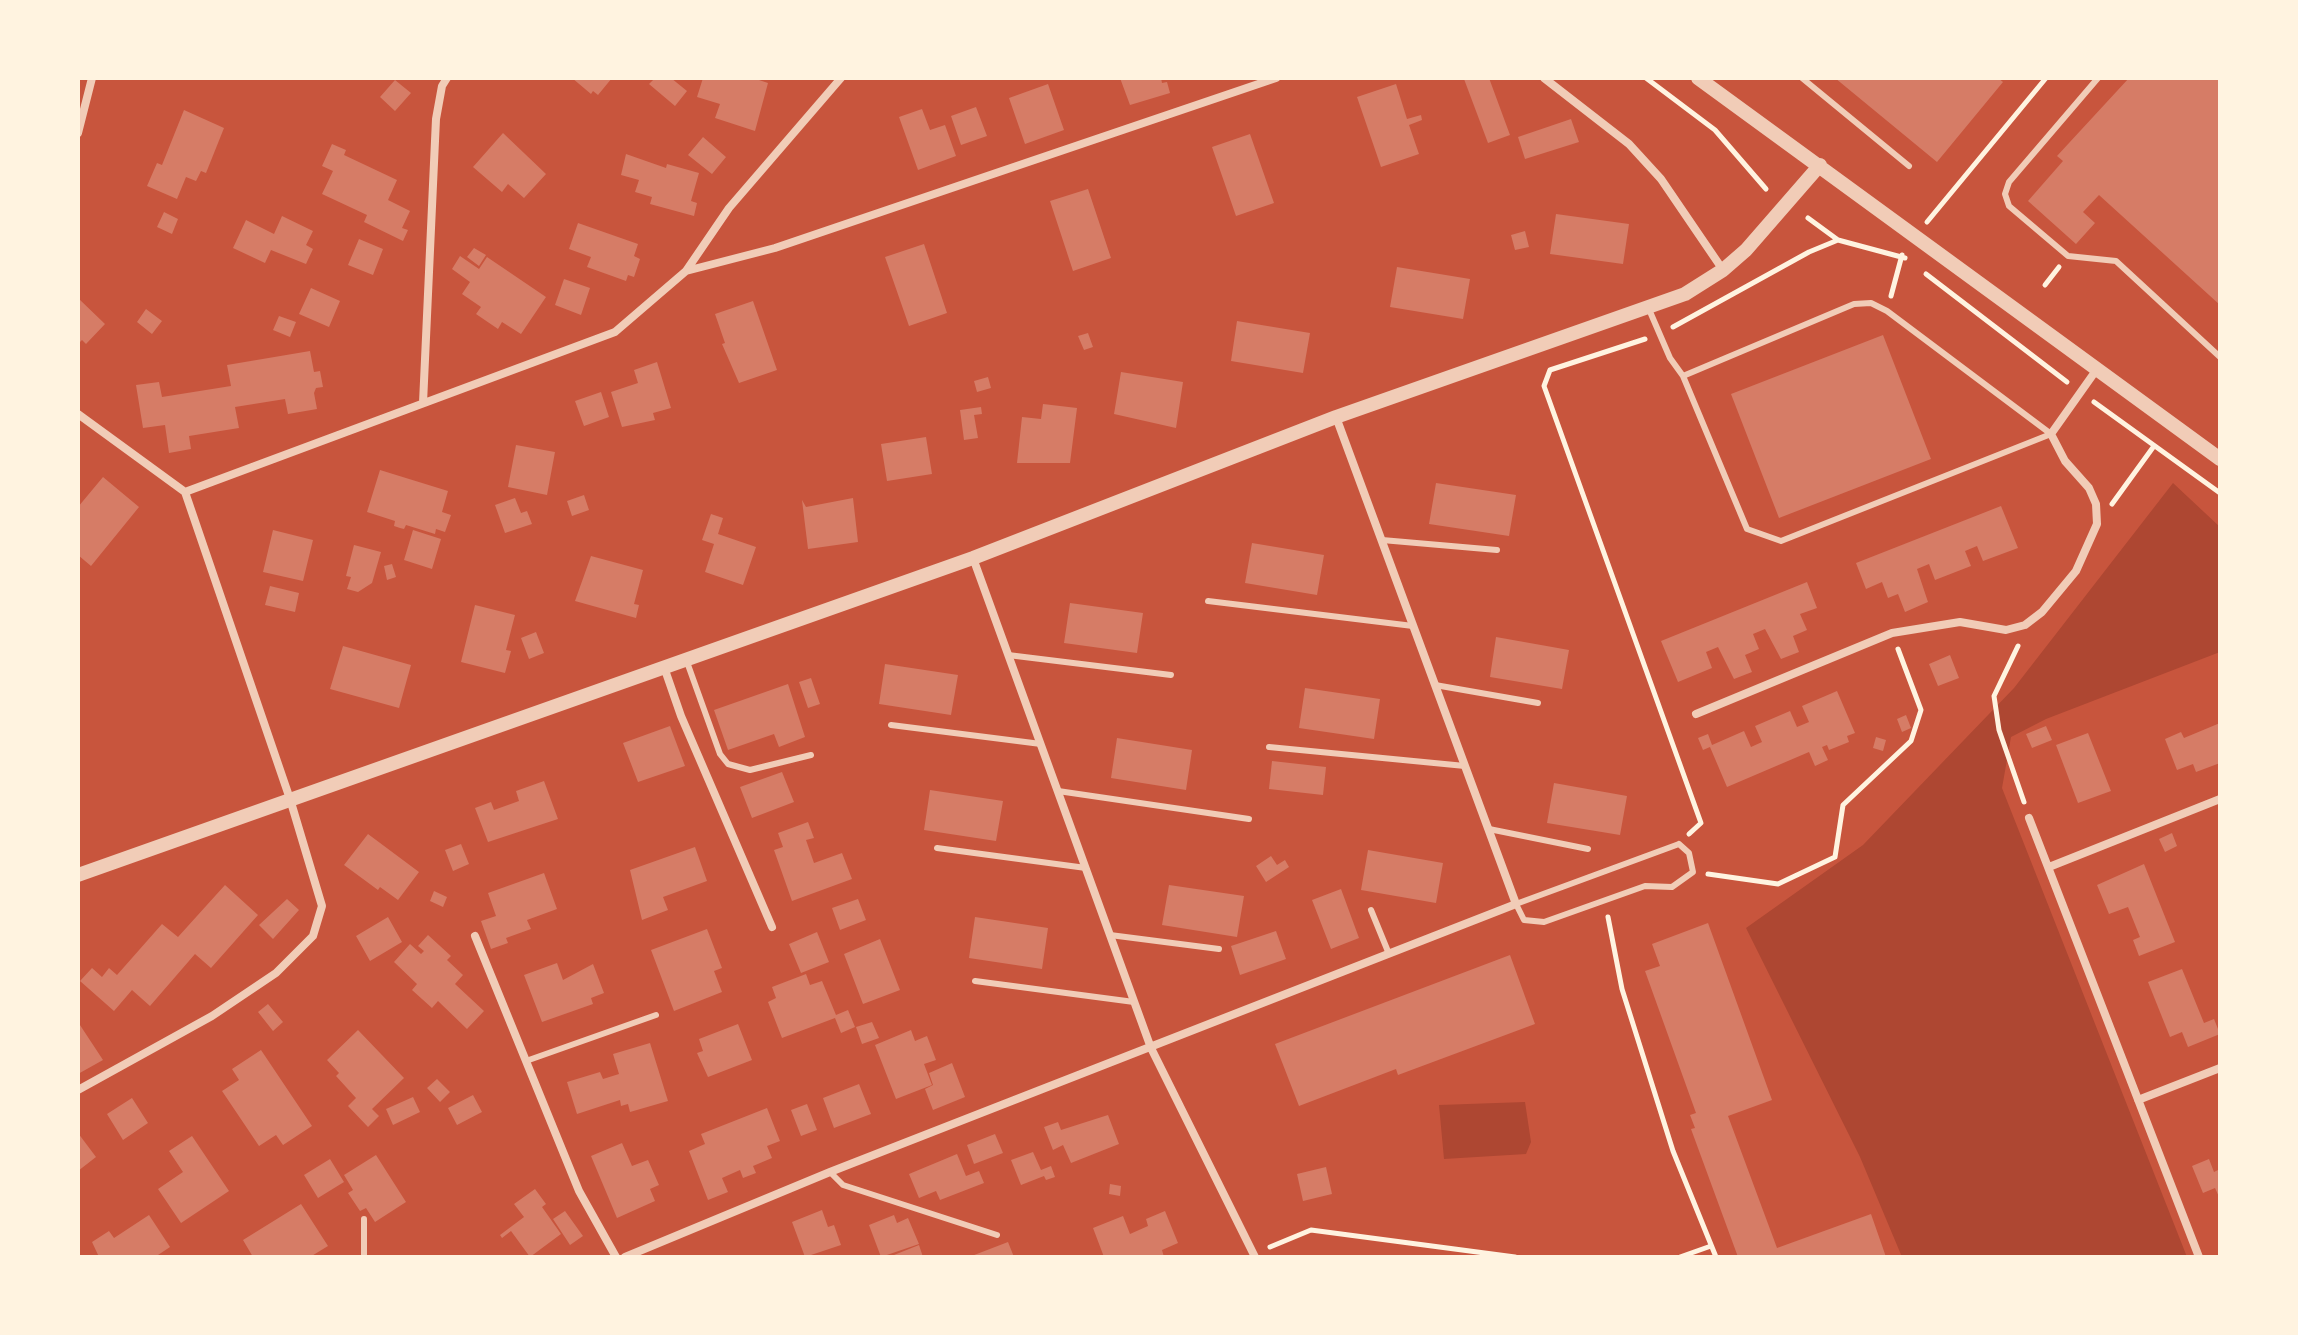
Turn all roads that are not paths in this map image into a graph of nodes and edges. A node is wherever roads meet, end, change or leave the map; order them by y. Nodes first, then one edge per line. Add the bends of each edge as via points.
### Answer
1 (92, 78) edge
2 (447, 78) edge
3 (841, 78) edge
4 (1276, 78) edge
5 (1544, 78) edge
6 (1698, 78) edge
7 (1802, 78) edge
8 (2098, 78) edge
9 (78, 133) edge
10 (1820, 165) junction
11 (1909, 166) dead end
12 (1723, 270) junction
13 (686, 271) junction
14 (1648, 307) junction
15 (2220, 357) edge
16 (2098, 368) junction
17 (1683, 376) junction
18 (423, 403) junction
19 (78, 414) edge
20 (1336, 417) junction
21 (2051, 434) junction
22 (2220, 459) edge
23 (185, 492) junction
24 (1382, 540) junction
25 (1497, 550) dead end
26 (973, 558) junction
27 (1208, 601) dead end
28 (1413, 626) junction
29 (1008, 655) junction
30 (686, 659) junction
31 (664, 667) junction
32 (1171, 675) dead end
33 (1435, 685) junction
34 (1538, 703) dead end
35 (1696, 714) dead end
36 (891, 725) dead end
37 (1041, 744) junction
38 (1269, 747) dead end
39 (811, 755) dead end
40 (1465, 766) junction
41 (1058, 791) junction
42 (290, 799) junction
43 (2220, 799) edge
44 (2029, 818) road end
45 (1249, 819) dead end
46 (1489, 829) junction
47 (937, 848) dead end
48 (1588, 849) dead end
49 (2049, 867) junction
50 (1086, 868) junction
51 (78, 875) edge
52 (1516, 904) junction
53 (1371, 910) dead end
54 (772, 927) dead end
55 (1110, 935) junction
56 (475, 936) dead end
57 (1219, 949) dead end
58 (1389, 954) junction
59 (975, 981) dead end
60 (1135, 1002) junction
61 (656, 1015) dead end
62 (1151, 1048) junction
63 (526, 1061) junction
64 (2220, 1068) edge
65 (78, 1090) edge
66 (2138, 1100) junction
67 (830, 1172) junction
68 (364, 1219) dead end
69 (997, 1235) dead end
70 (1254, 1256) edge
71 (364, 1257) edge
72 (616, 1257) edge
73 (625, 1257) edge
74 (2199, 1257) edge

1 - 9 street
2 - 18 street via 436,119
3 - 13 street via 729,208
4 - 13 street via 775,248
5 - 12 street via 1629,144 1661,179
6 - 10 street
7 - 11 lane
8 - 15 lane via 2009,182 2009,206 2068,256 2116,261
10 - 12 street
10 - 16 street
12 - 14 street via 1685,294
13 - 18 street via 615,332
14 - 17 lane
14 - 20 street
16 - 21 street
16 - 22 street
17 - 21 lane via 1854,304 1871,303
17 - 21 lane via 1747,529 1781,541
18 - 23 street
19 - 23 street
20 - 24 street
20 - 26 street
21 - 35 street via 2065,461 2089,488 2097,524 2076,571 2042,612 2025,625 2006,630 1960,622 1892,633
23 - 42 street
24 - 25 lane
24 - 28 street
26 - 29 street
26 - 30 street
27 - 28 lane
28 - 33 street
29 - 32 lane
29 - 37 street
30 - 31 street
30 - 39 lane via 728,764 750,770
31 - 42 street
31 - 54 street
33 - 34 lane
33 - 40 street
36 - 37 lane
37 - 41 street
38 - 40 lane
40 - 46 street
41 - 45 lane
41 - 50 street
42 - 51 street
42 - 65 street via 322,906 313,936 276,973 212,1016
43 - 49 street
44 - 49 street
46 - 48 lane
46 - 52 street
47 - 50 lane
49 - 66 street
50 - 55 street
52 - 52 lane via 1679,844 1689,853 1693,872 1672,887 1645,886 1544,922 1524,920
52 - 58 street
53 - 58 lane
55 - 57 lane
55 - 60 street
56 - 63 street
58 - 62 street
59 - 60 lane
60 - 62 street
61 - 63 lane
62 - 67 street
62 - 70 street
63 - 72 street via 579,1191
64 - 66 street
66 - 74 street
67 - 69 lane via 843,1185
67 - 73 street
68 - 71 lane

